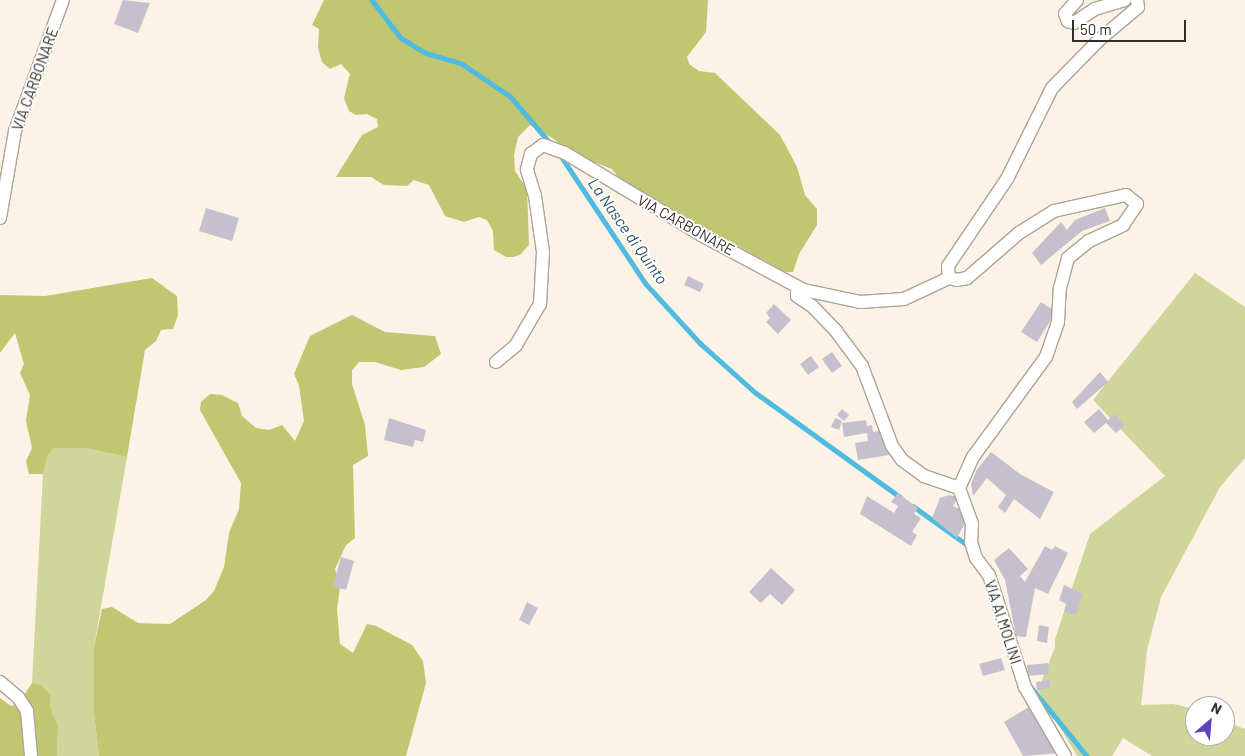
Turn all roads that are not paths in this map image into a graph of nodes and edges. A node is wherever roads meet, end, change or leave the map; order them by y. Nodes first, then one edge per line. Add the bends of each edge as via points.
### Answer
1 (63, 0) edge
2 (1077, 0) edge
3 (1125, 0) edge
4 (1137, 0) edge
5 (0, 218) edge
6 (949, 278) junction
7 (804, 290) junction
8 (496, 362) dead end
9 (959, 488) junction
10 (0, 682) edge
11 (31, 756) edge
12 (1065, 756) edge

1 - 5 street, VIA CARBONARE via 16,131
2 - 3 street via 1065,14 1068,21 1074,23 1095,9
4 - 6 street via 1138,7 1099,40 1052,88 1007,178 948,266
6 - 7 street, VIA CARBONARE via 904,299 860,302
6 - 9 street, VIA CARBONARE via 968,278 1019,233 1054,212 1126,195 1137,204 1123,225 1089,241 1068,258 1060,288 1058,322 1046,357 973,457
7 - 8 street, VIA CARBONARE via 705,237 565,153 543,145 531,154 527,169 535,196 543,252 540,304 516,345
7 - 9 street via 797,292 797,296 812,306 836,331 862,366 892,446 902,460 924,476
9 - 12 street, VIA AI MOLINI via 972,524 971,542 976,558 989,575 1025,687
10 - 11 street via 18,697 27,711

